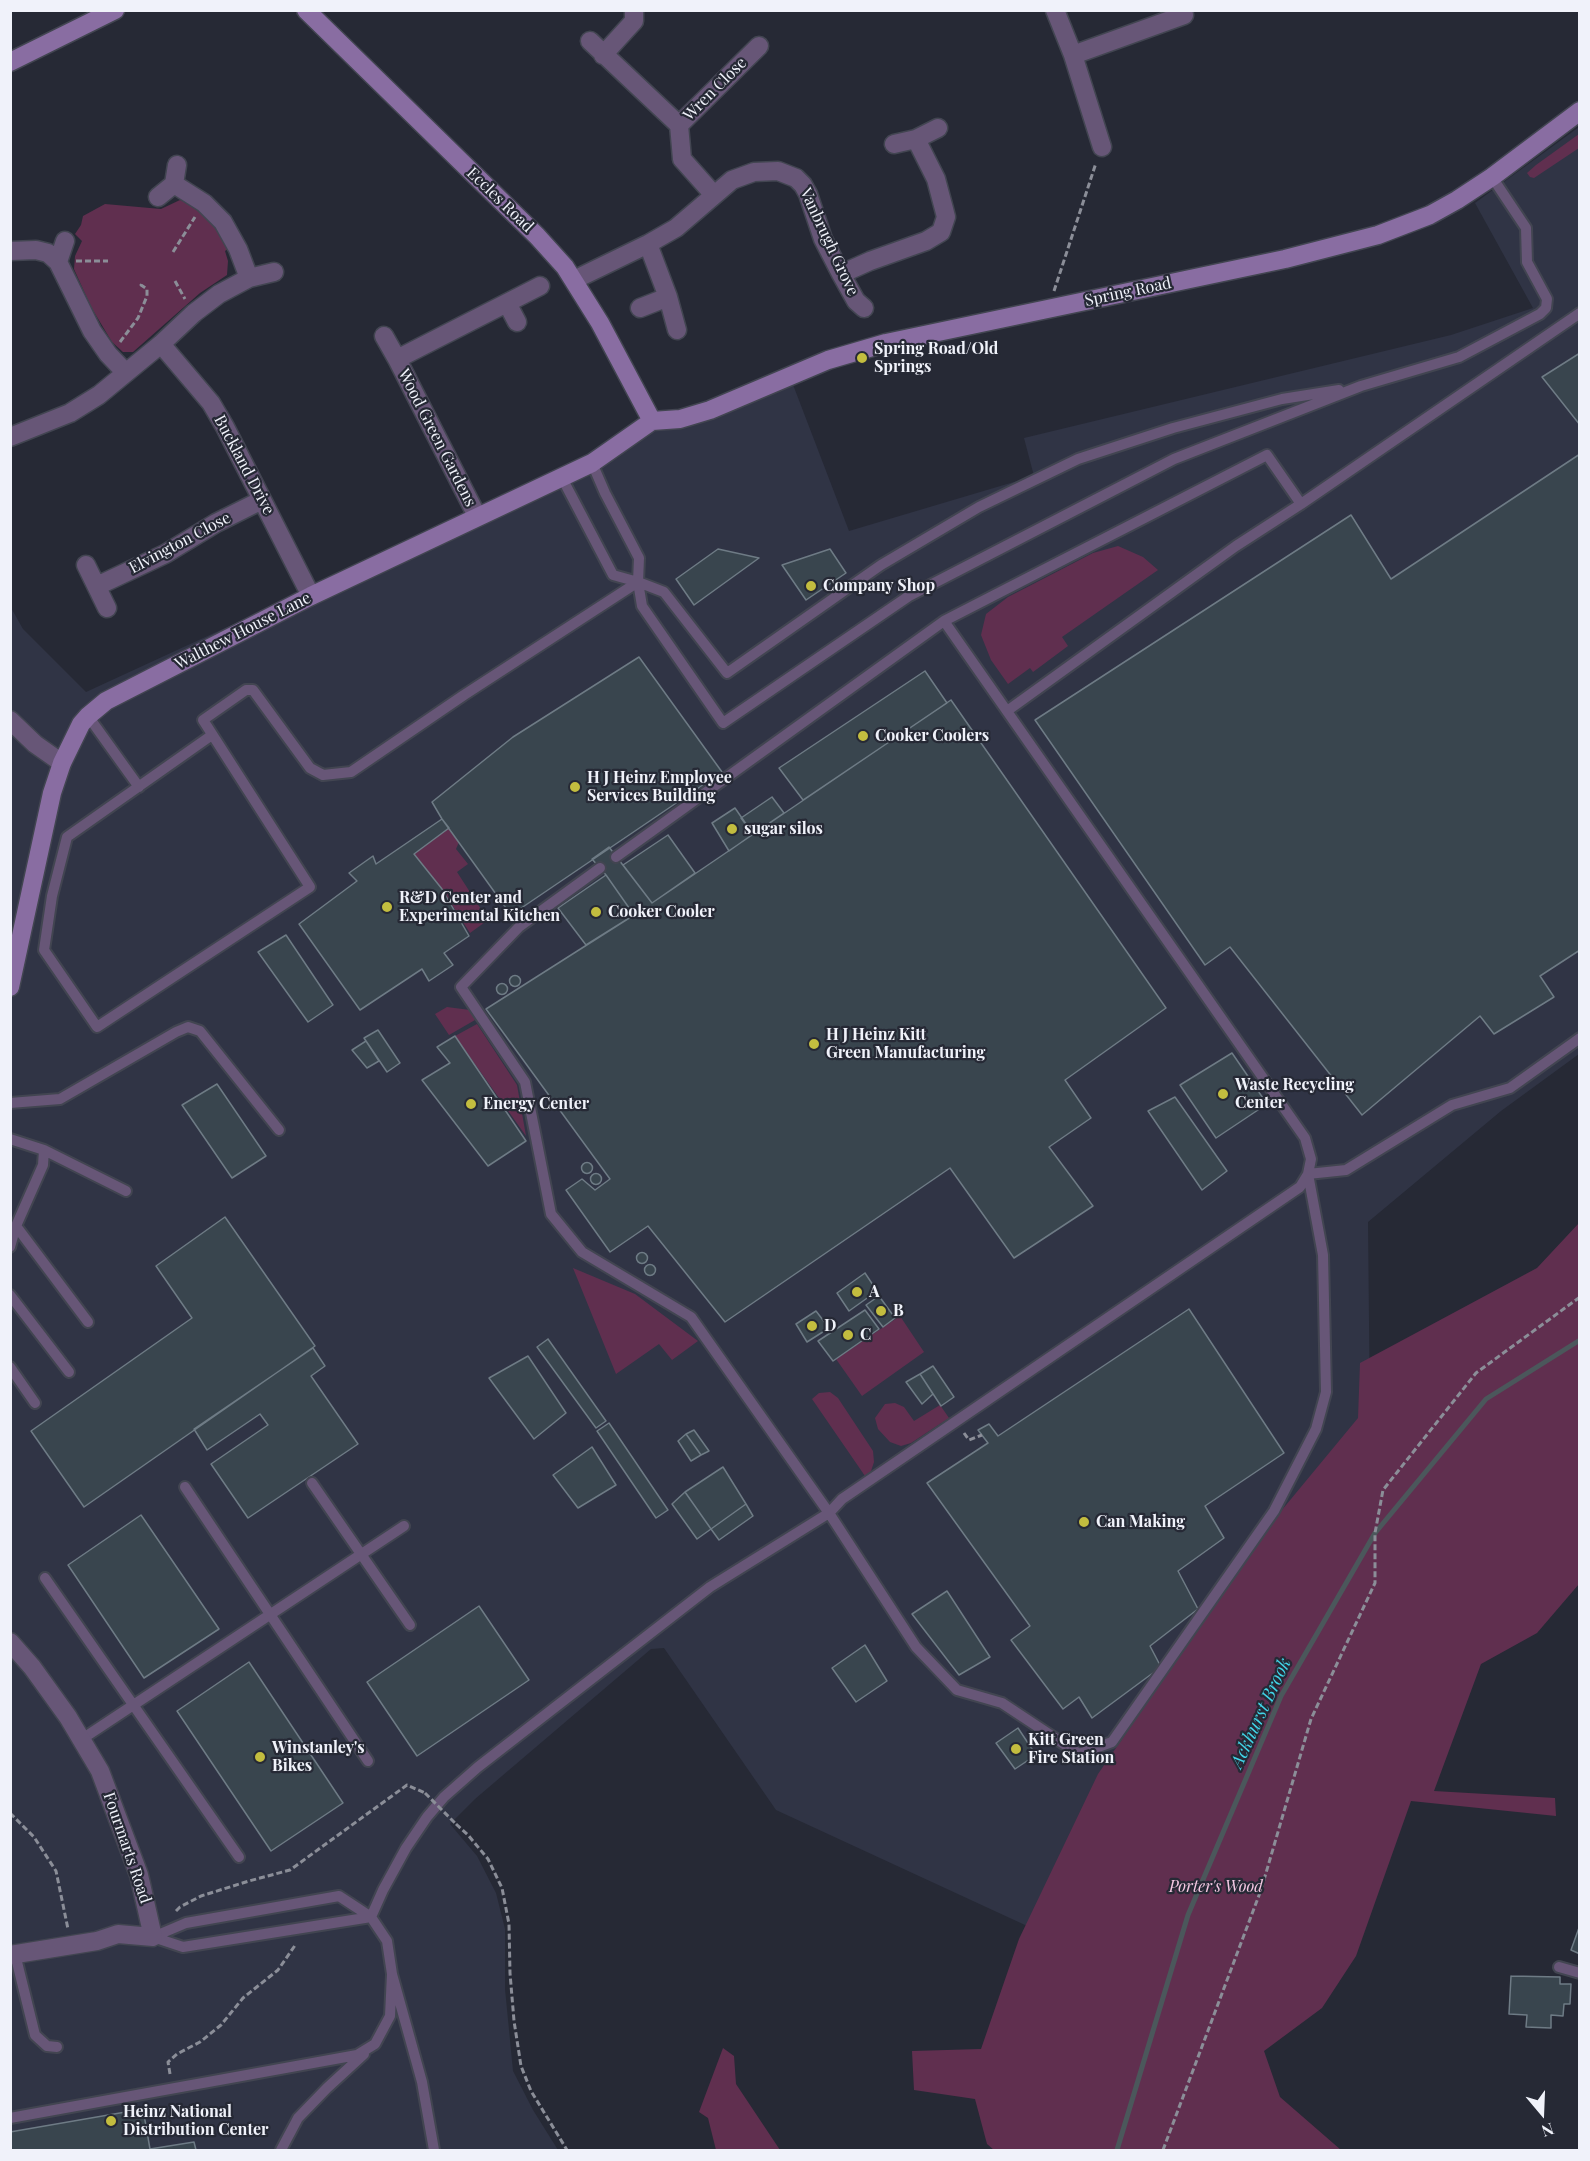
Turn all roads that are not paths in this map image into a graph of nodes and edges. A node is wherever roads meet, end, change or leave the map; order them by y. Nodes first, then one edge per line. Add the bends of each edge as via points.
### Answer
1 (115, 10) edge
2 (306, 10) edge
3 (634, 10) edge
4 (1055, 10) edge
5 (1184, 15) dead end
6 (590, 41) dead end
7 (759, 46) dead end
8 (603, 55) junction
9 (1073, 55) junction
10 (10, 62) edge
11 (1580, 111) edge
12 (679, 125) junction
13 (938, 128) dead end
14 (916, 139) junction
15 (894, 144) dead end
16 (1102, 147) road end
17 (177, 165) dead end
18 (1492, 177) junction
19 (174, 184) junction
20 (714, 195) junction
21 (159, 197) dead end
22 (65, 241) dead end
23 (648, 244) junction
24 (10, 251) edge
25 (58, 262) junction
26 (274, 272) dead end
27 (841, 274) junction
28 (249, 278) junction
29 (574, 280) junction
30 (540, 286) dead end
31 (668, 297) junction
32 (507, 303) junction
33 (640, 308) dead end
34 (864, 308) dead end
35 (1580, 313) edge
36 (517, 322) dead end
37 (677, 330) dead end
38 (384, 336) dead end
39 (161, 345) junction
40 (397, 359) junction
41 (126, 373) junction
42 (1360, 386) junction
43 (652, 421) junction
44 (10, 437) edge
45 (592, 463) junction
46 (561, 476) junction
47 (262, 500) junction
48 (1301, 504) junction
49 (477, 516) junction
50 (86, 566) dead end
51 (638, 582) junction
52 (97, 586) junction
53 (311, 596) junction
54 (107, 608) dead end
55 (945, 621) junction
56 (1007, 711) junction
57 (88, 716) junction
58 (10, 720) edge
59 (212, 735) junction
60 (62, 763) junction
61 (139, 787) junction
62 (616, 857) dead end
63 (600, 868) dead end
64 (17, 929) edge
65 (10, 987) edge
66 (1580, 1038) edge
67 (10, 1103) edge
68 (279, 1130) dead end
69 (10, 1139) edge
70 (44, 1150) junction
71 (1308, 1174) junction
72 (126, 1191) dead end
73 (16, 1226) junction
74 (10, 1247) edge
75 (10, 1295) edge
76 (88, 1322) dead end
77 (10, 1367) edge
78 (69, 1372) dead end
79 (35, 1403) dead end
80 (312, 1483) dead end
81 (185, 1487) dead end
82 (829, 1513) junction
83 (404, 1526) dead end
84 (361, 1555) junction
85 (45, 1578) dead end
86 (270, 1615) junction
87 (410, 1625) dead end
88 (10, 1642) edge
89 (135, 1705) junction
90 (82, 1739) junction
91 (368, 1761) dead end
92 (239, 1857) dead end
93 (371, 1917) junction
94 (153, 1937) junction
95 (13, 1955) edge
96 (1559, 1967) dead end
97 (1580, 1973) edge
98 (392, 1974) junction
99 (375, 2044) junction
100 (57, 2047) dead end
101 (10, 2118) edge
102 (281, 2151) edge
103 (434, 2151) edge

1 - 10 street
2 - 29 street, Eccles Road via 537,236
3 - 8 street via 634,21
4 - 9 street
5 - 9 street
6 - 8 street
7 - 12 street, Wren Close
8 - 12 street
9 - 16 street
11 - 18 street, Spring Road
12 - 20 street, Wren Close via 682,159
13 - 14 street
14 - 15 street
14 - 27 street via 936,179 945,225 926,241
17 - 19 street
18 - 42 lane via 1526,228 1527,262 1547,299 1546,308 1540,315 1459,357
18 - 43 street, Spring Road via 1430,214 1378,235 1285,259 886,343 828,360 710,410 680,419
19 - 21 street
19 - 28 street via 204,203 223,222
20 - 23 street, Vanbrugh Grove via 676,228
20 - 27 street, Vanbrugh Grove via 732,180 754,172 778,171 796,178 808,194
22 - 25 street
23 - 29 street, Vanbrugh Grove
23 - 31 street
24 - 25 street via 36,250
25 - 41 street via 92,331
26 - 28 street
27 - 34 street, Vanbrugh Grove
28 - 39 street via 210,300
29 - 43 street, Eccles Road
30 - 32 street, Wood Green Gardens
31 - 33 street
31 - 37 street
32 - 36 street
32 - 40 street, Wood Green Gardens
35 - 48 lane
38 - 40 street, Wood Green Gardens
39 - 41 street
39 - 47 street, Buckland Drive via 210,403
40 - 49 street, Wood Green Gardens
41 - 44 street via 70,413
42 - 51 lane via 1282,399 1078,459 979,507 881,565 726,673 664,592
42 - 51 lane via 1174,459 909,596 723,723 642,606
43 - 45 street, Walthew House Lane
45 - 46 street, Walthew House Lane
45 - 51 lane via 639,558
46 - 49 street, Walthew House Lane
46 - 51 lane via 613,575
47 - 52 street, Elvington Close via 165,554
47 - 53 street, Buckland Drive
48 - 55 lane via 1267,455
48 - 56 lane via 1236,546
49 - 53 street, Walthew House Lane
50 - 52 street
51 - 59 lane via 351,772 323,775 310,768 253,690 246,690 203,720
52 - 54 street
53 - 57 street, Walthew House Lane via 106,701
55 - 56 lane
55 - 62 lane
56 - 71 lane via 1305,1138 1311,1159
57 - 60 street, Walthew House Lane
57 - 61 lane
58 - 60 street
59 - 61 lane
59 - 61 lane via 310,887 97,1027 44,950 52,896 67,837
60 - 64 street, Walthew House Lane
63 - 82 lane via 519,927 462,987 525,1082 552,1214 582,1252 691,1317
64 - 65 street, Walthew House Lane
66 - 71 lane via 1510,1088 1452,1105 1346,1170
67 - 68 lane via 60,1100 188,1027 200,1031
69 - 70 lane
70 - 72 lane
70 - 73 lane via 43,1165
71 - 82 lane via 1300,1187 842,1499
71 - 82 lane via 1323,1255 1326,1392 1316,1429 1274,1511 1112,1742 1079,1754 1002,1703 957,1690 916,1647
73 - 74 lane
73 - 76 lane
75 - 78 lane
77 - 79 lane
80 - 84 lane
81 - 86 lane
82 - 93 lane via 710,1587 469,1774 427,1817 406,1848
83 - 84 lane
84 - 86 lane
84 - 87 lane
85 - 89 lane
86 - 89 lane
86 - 91 lane
88 - 90 street, Fourmarts Road
89 - 90 lane
89 - 92 lane
90 - 94 street, Fourmarts Road via 100,1771 126,1837
93 - 94 lane via 183,1947
93 - 94 lane via 339,1896 186,1923
93 - 98 lane via 387,1941
94 - 95 street via 118,1934
95 - 100 lane via 35,2035 47,2046
96 - 97 lane
98 - 99 lane via 390,2016
98 - 103 lane via 422,2082
99 - 101 lane via 357,2055
99 - 102 lane via 298,2118

